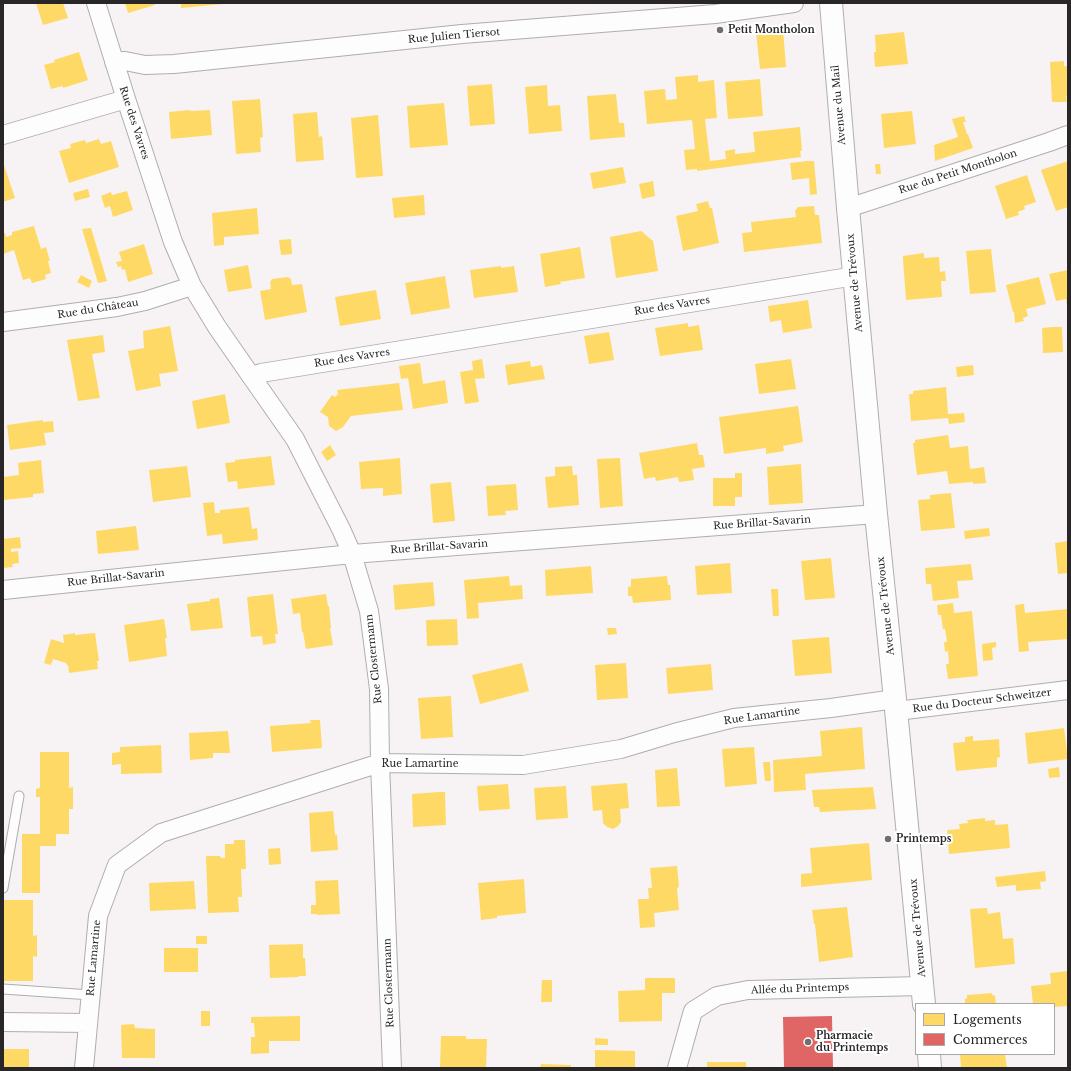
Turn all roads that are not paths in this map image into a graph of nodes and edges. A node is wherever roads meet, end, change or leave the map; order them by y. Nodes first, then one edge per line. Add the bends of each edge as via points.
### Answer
1 (96, 3) edge
2 (794, 3) edge
3 (831, 3) edge
4 (114, 62) junction
5 (126, 99) junction
6 (3, 135) edge
7 (1068, 135) edge
8 (848, 208) junction
9 (854, 276) junction
10 (192, 286) junction
11 (3, 322) edge
12 (251, 376) junction
13 (876, 514) junction
14 (352, 554) junction
15 (3, 590) edge
16 (1068, 690) edge
17 (896, 705) junction
18 (380, 763) junction
19 (19, 796) dead end
20 (3, 888) edge
21 (3, 989) edge
22 (91, 995) junction
23 (924, 995) edge
24 (3, 1022) edge
25 (88, 1023) junction
26 (929, 1055) edge
27 (84, 1068) edge
28 (392, 1068) edge
29 (677, 1068) edge
30 (930, 1068) edge

1 - 4 street, Rue des Vavres
2 - 4 street, Rue Julien Tiersot via 715,14 462,34 174,64 145,66 125,61
3 - 8 main road, Avenue du Mail
4 - 5 street, Rue des Vavres
5 - 6 street
5 - 10 street, Rue des Vavres via 173,242
7 - 8 street, Rue du Petit Montholon
8 - 9 main road, Avenue de Trévoux
9 - 12 street, Rue des Vavres
9 - 13 main road, Avenue de Trévoux
10 - 11 street, Rue du Château via 145,302
10 - 12 street, Rue des Vavres
12 - 14 street, Rue Clostermann via 295,439
13 - 14 street, Rue Brillat-Savarin
13 - 17 main road, Avenue de Trévoux
14 - 15 street, Rue Brillat-Savarin
14 - 18 street, Rue Clostermann via 369,611 379,689
16 - 17 street, Rue du Docteur Schweitzer
17 - 18 street, Rue Lamartine via 831,708 734,718 621,749 523,765
17 - 23 main road, Avenue de Trévoux
18 - 22 street, Rue Lamartine via 161,833 117,866 98,916
18 - 28 street, Rue Clostermann
19 - 20 lane
21 - 22 lane
22 - 25 street, Rue Lamartine
23 - 29 street, Allée du Printemps via 748,990 717,996 693,1011
24 - 25 street
25 - 27 street, Rue Lamartine
26 - 30 main road

